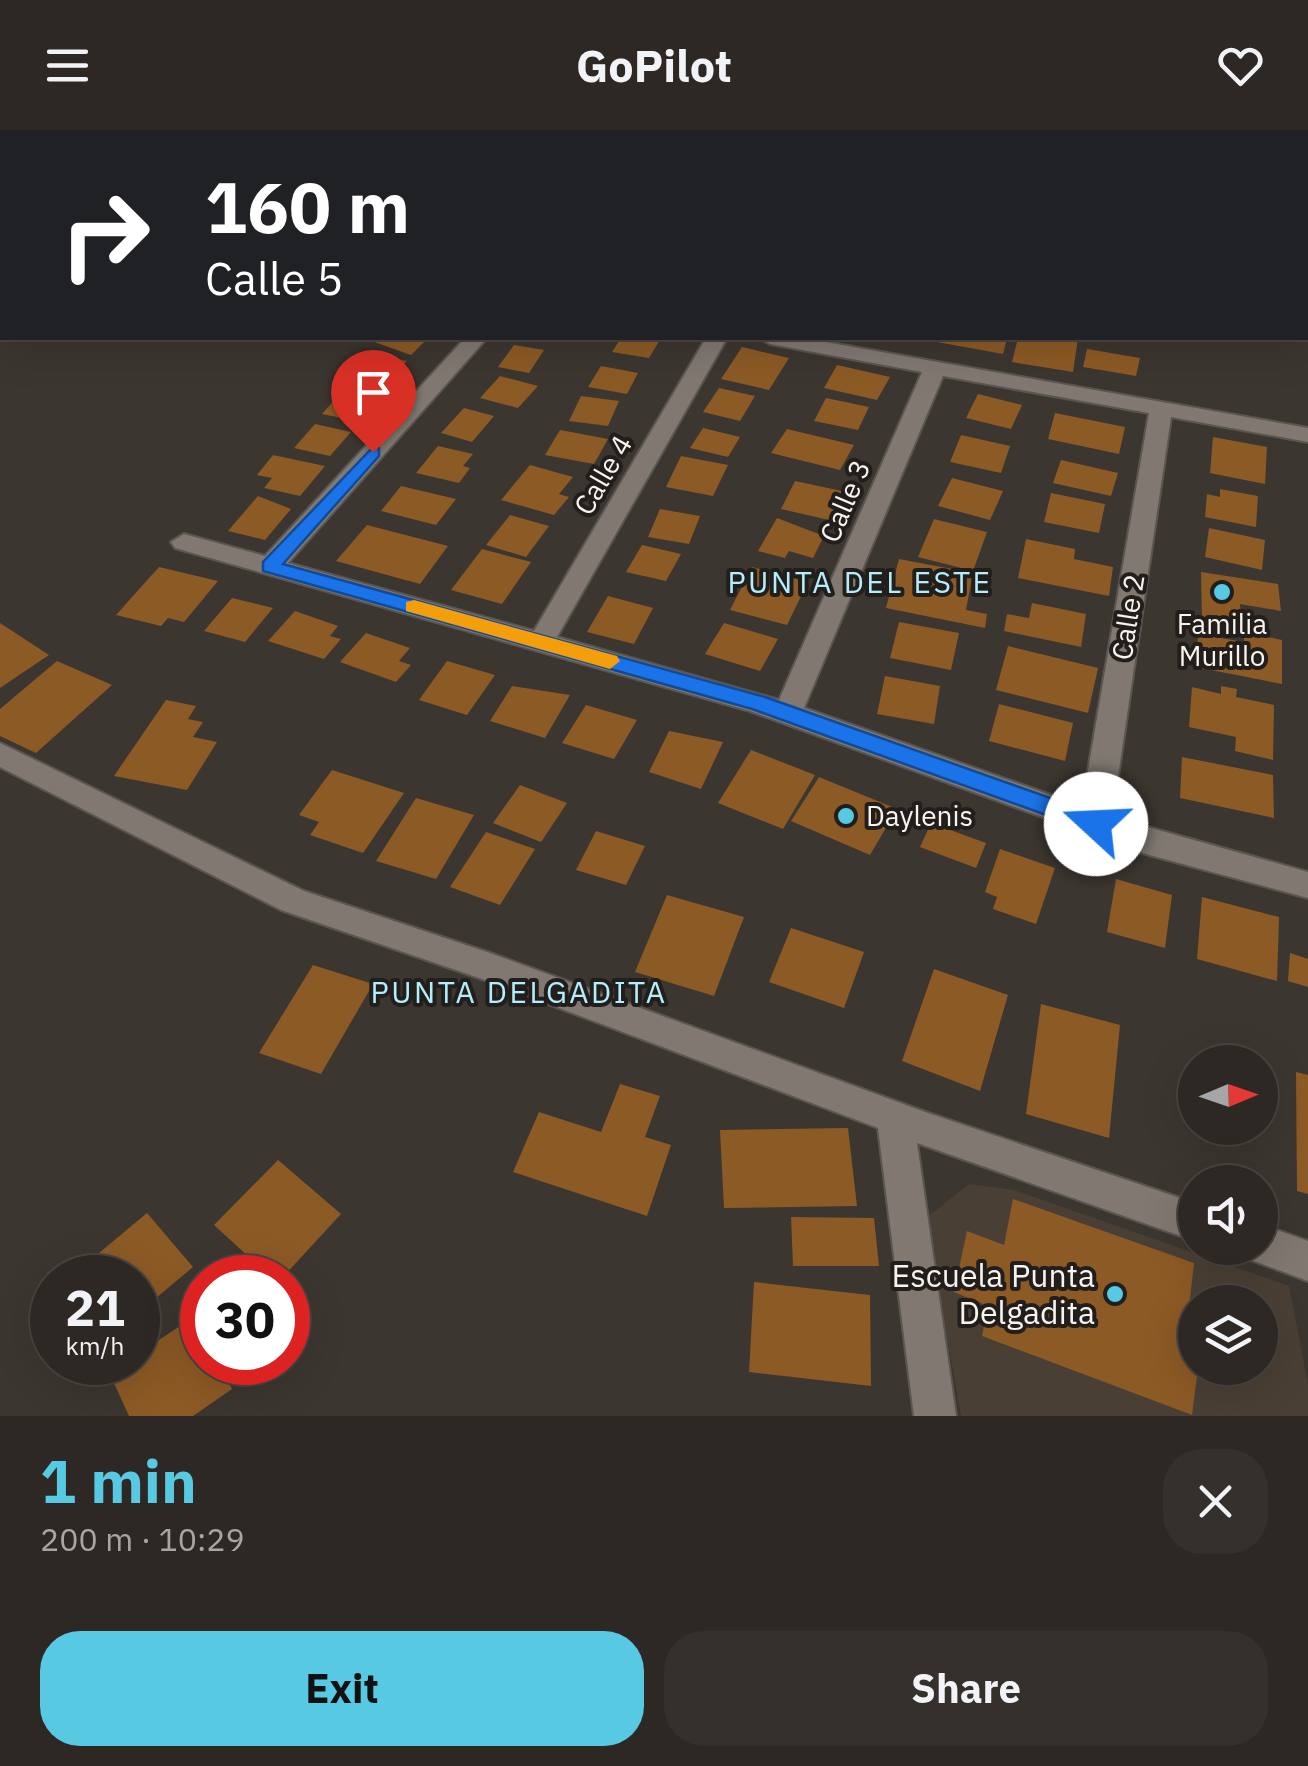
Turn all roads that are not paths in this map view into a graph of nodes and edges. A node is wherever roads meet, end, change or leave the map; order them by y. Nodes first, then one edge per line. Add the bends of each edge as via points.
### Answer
1 (474, 340) edge
2 (716, 340) edge
3 (781, 340) edge
4 (934, 368) junction
5 (1162, 410) junction
6 (1308, 434) edge
7 (184, 542) dead end
8 (270, 566) junction
9 (540, 642) junction
10 (788, 714) junction
11 (0, 754) edge
12 (1096, 824) junction
13 (1308, 884) edge
14 (895, 1118) junction
15 (1178, 1216) edge
16 (1278, 1250) edge
17 (1308, 1260) edge
18 (935, 1416) edge

1 - 8 street
2 - 9 street, Calle 4
3 - 4 street
4 - 5 street
4 - 10 street, Calle 3
5 - 6 street
5 - 12 street, Calle 2
7 - 8 street
8 - 9 street
9 - 10 street
10 - 12 street
11 - 14 street via 293,901
12 - 13 street
14 - 15 street
14 - 18 street
16 - 17 street

